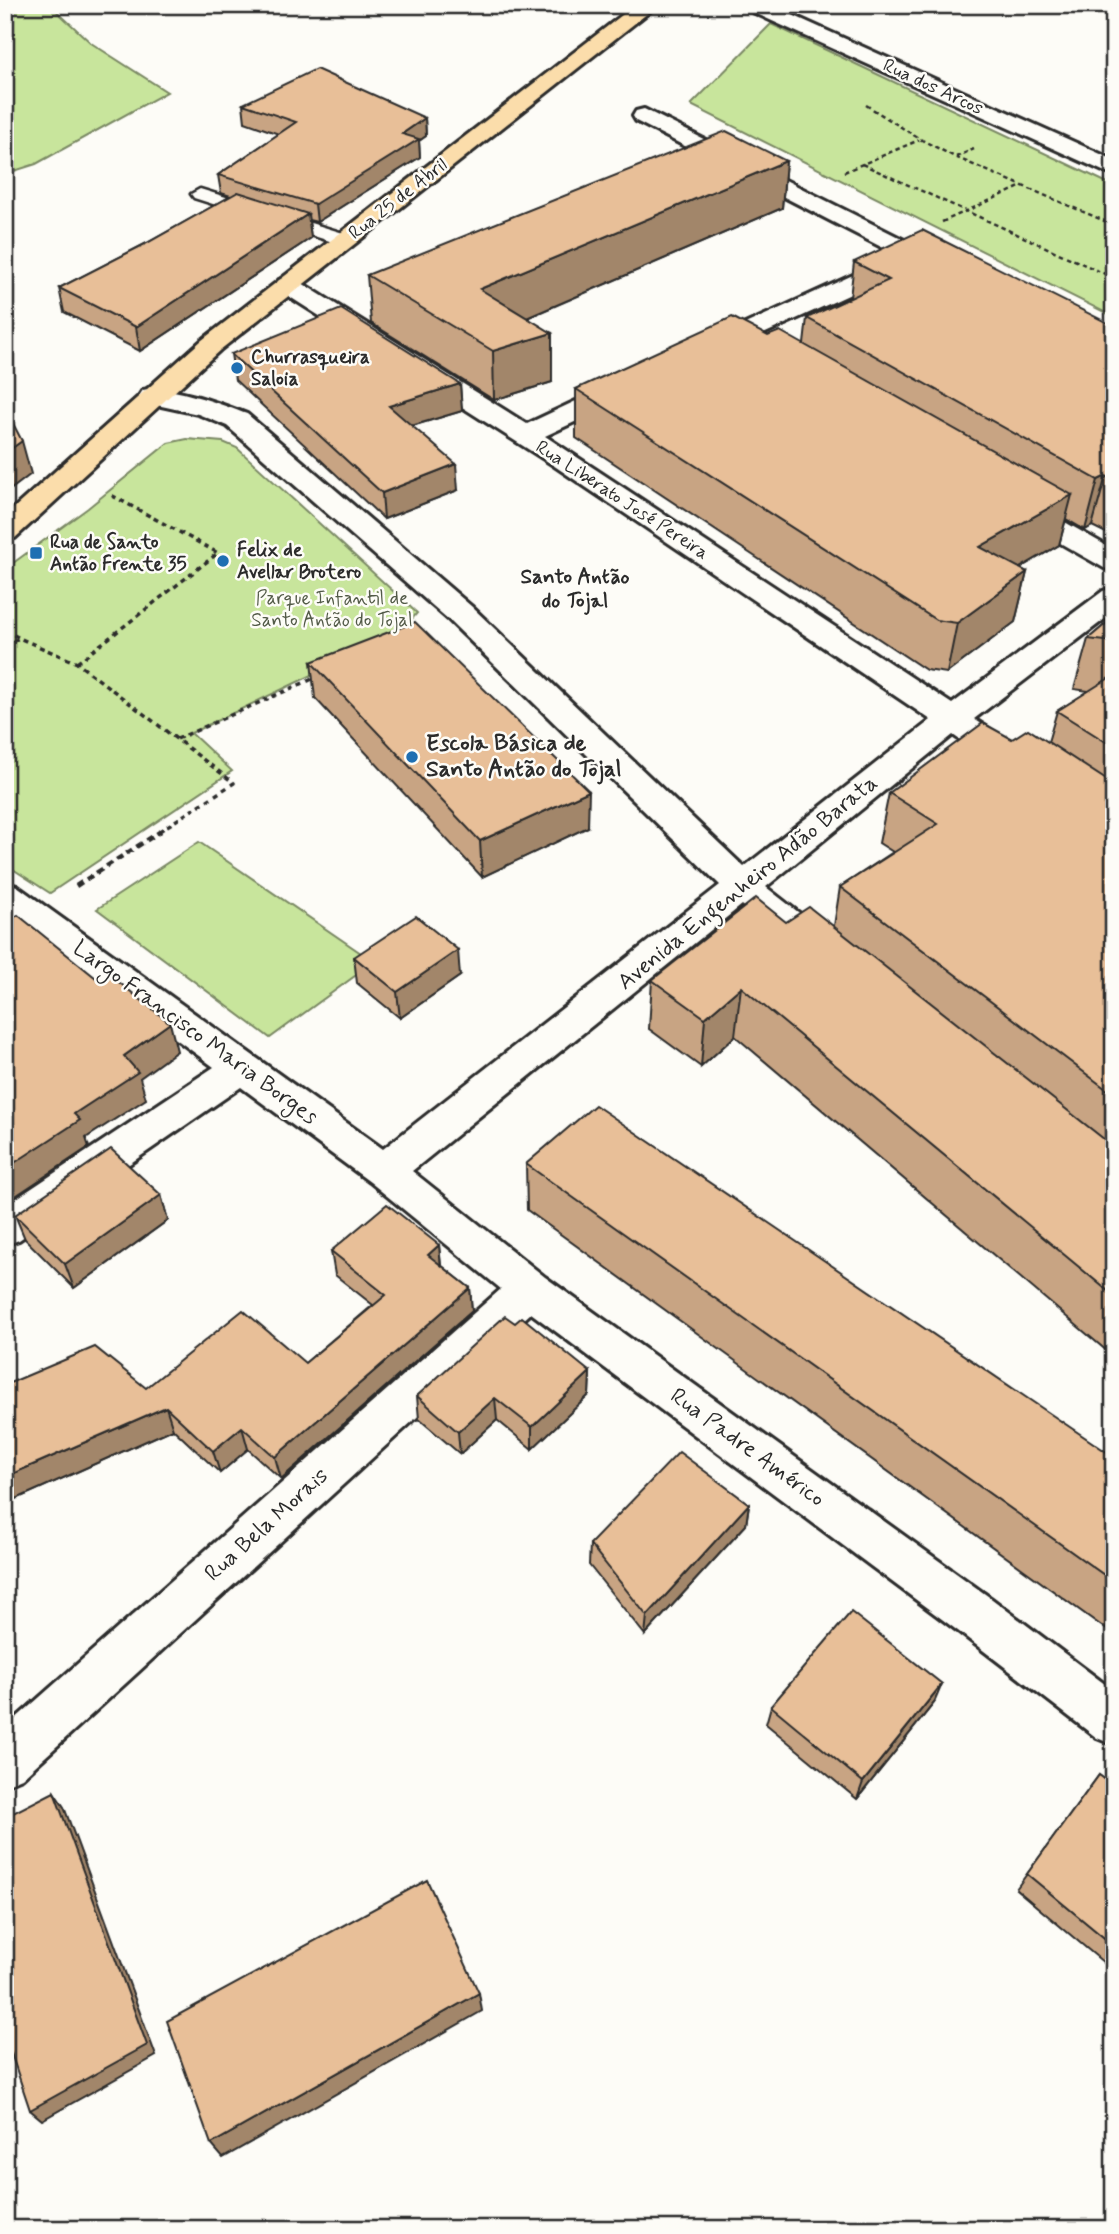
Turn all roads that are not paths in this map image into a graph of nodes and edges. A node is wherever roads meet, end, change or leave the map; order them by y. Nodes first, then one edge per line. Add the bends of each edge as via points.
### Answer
1 (648, 5) edge
2 (753, 5) edge
3 (644, 116) dead end
4 (723, 156) junction
5 (699, 166) edge
6 (1114, 169) edge
7 (200, 194) dead end
8 (346, 240) junction
9 (942, 269) junction
10 (966, 281) edge
11 (288, 285) junction
12 (730, 340) junction
13 (757, 356) edge
14 (680, 363) edge
15 (643, 380) edge
16 (152, 396) junction
17 (523, 436) junction
18 (995, 494) edge
19 (5, 531) edge
20 (1114, 562) edge
21 (1114, 597) edge
22 (952, 720) junction
23 (1033, 774) edge
24 (744, 888) junction
25 (20, 904) edge
26 (853, 974) edge
27 (242, 1068) junction
28 (384, 1171) junction
29 (5, 1228) edge
30 (530, 1289) junction
31 (1114, 1721) edge
32 (5, 1761) edge

1 - 8 main road, Rua 25 de Abril
2 - 6 street, Rua dos Arcos
3 - 4 street
4 - 5 street
4 - 9 street
7 - 8 lane
8 - 11 main road, Rua 25 de Abril
9 - 10 street
9 - 12 street via 909,266 884,270
11 - 16 main road, Rua 25 de Abril
11 - 17 street, Rua Liberato José Pereira
12 - 13 street
12 - 14 street
15 - 17 street
16 - 19 main road
16 - 24 street via 237,420 460,613
17 - 22 street, Rua Liberato José Pereira
18 - 20 street
21 - 22 street, Avenida Engenheiro Adão Barata
22 - 23 street, Rua Liberato José Pereira
22 - 24 street, Avenida Engenheiro Adão Barata
24 - 26 street
24 - 28 street, Avenida Engenheiro Adão Barata
25 - 27 street, Largo Francisco Maria Borges
27 - 28 street, Largo Francisco Maria Borges
27 - 29 street
28 - 30 street, Rua Padre Américo
30 - 31 street, Rua Padre Américo
30 - 32 street, Rua Bela Morais

